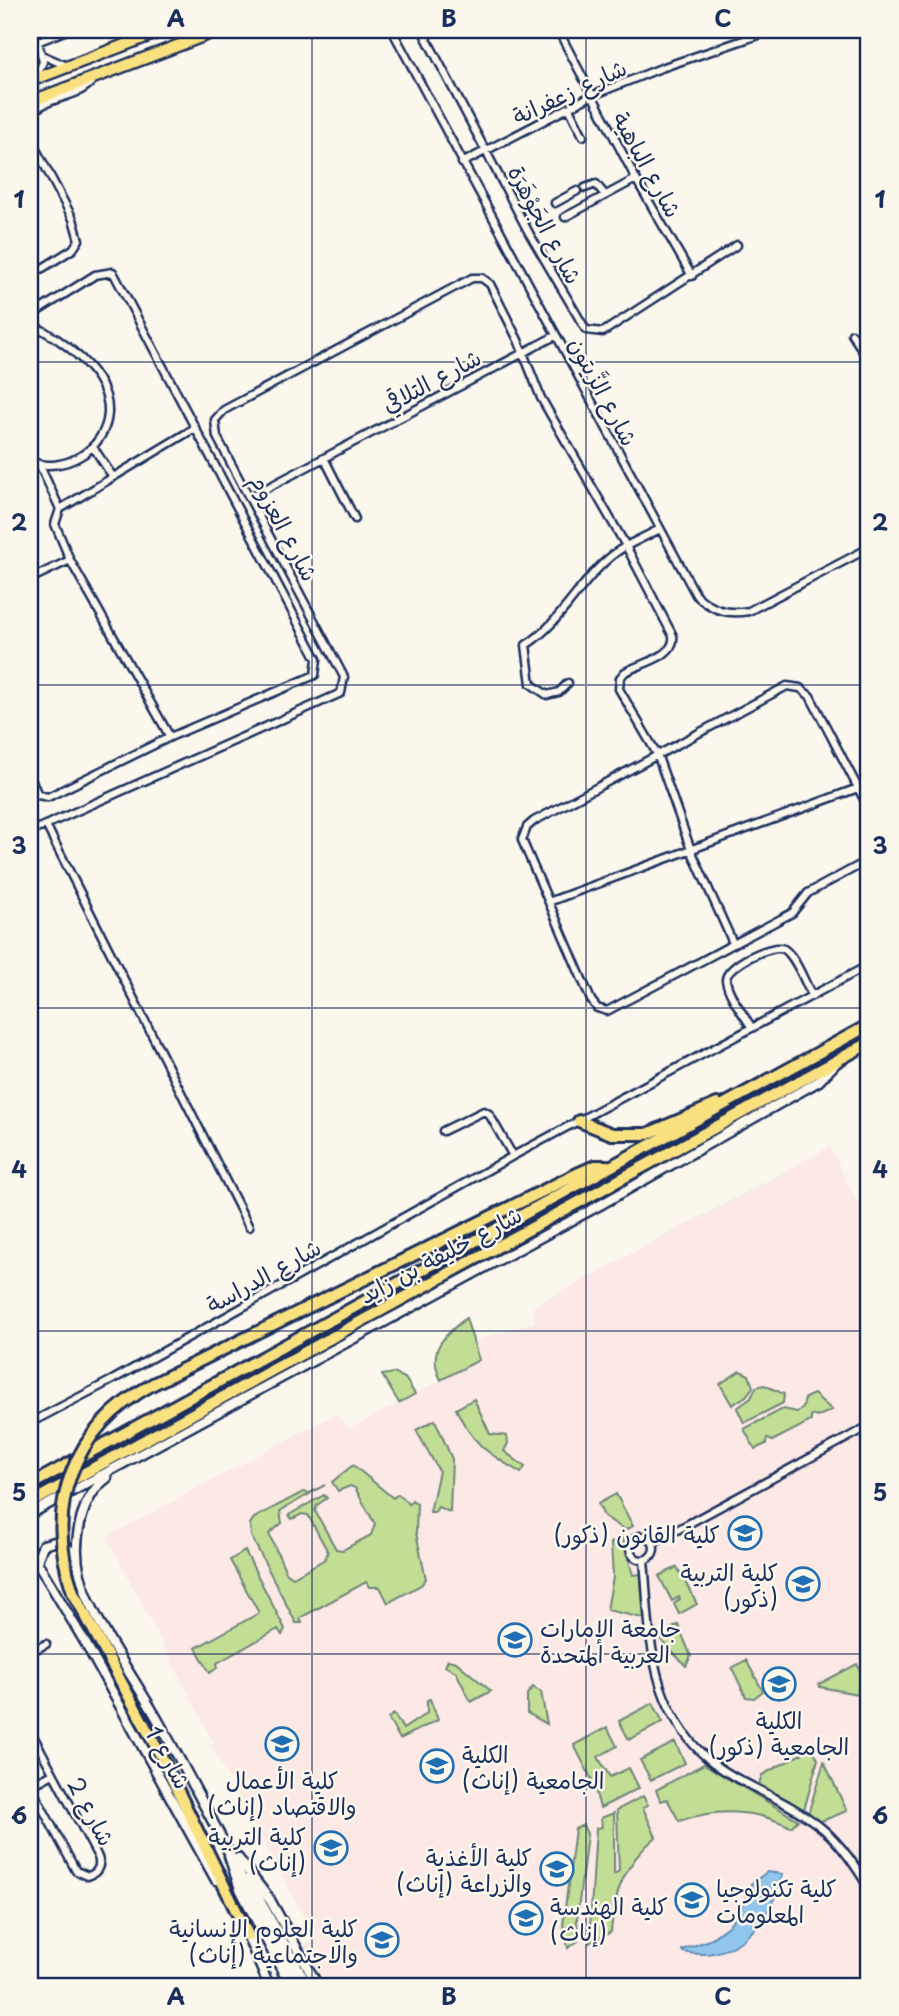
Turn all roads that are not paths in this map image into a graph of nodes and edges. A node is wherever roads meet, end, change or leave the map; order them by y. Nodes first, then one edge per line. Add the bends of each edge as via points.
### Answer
1 (67, 30) edge
2 (164, 30) edge
3 (219, 30) edge
4 (392, 30) edge
5 (422, 30) edge
6 (558, 30) edge
7 (773, 30) edge
8 (38, 41) junction
9 (30, 45) edge
10 (44, 56) junction
11 (67, 66) junction
12 (94, 78) junction
13 (32, 80) edge
14 (592, 96) junction
15 (30, 102) edge
16 (569, 108) junction
17 (30, 116) edge
18 (583, 136) dead end
19 (30, 138) edge
20 (486, 150) junction
21 (462, 163) junction
22 (635, 179) junction
23 (585, 188) dead end
24 (577, 191) dead end
25 (605, 195) junction
26 (566, 197) junction
27 (555, 202) dead end
28 (574, 212) junction
29 (565, 217) dead end
30 (737, 245) dead end
31 (30, 276) edge
32 (692, 276) junction
33 (30, 316) edge
34 (30, 324) edge
35 (852, 334) dead end
36 (555, 336) junction
37 (523, 351) junction
38 (869, 361) edge
39 (195, 428) junction
40 (93, 447) junction
41 (324, 458) junction
42 (30, 461) edge
43 (40, 466) junction
44 (113, 477) junction
45 (250, 497) junction
46 (60, 509) junction
47 (355, 519) dead end
48 (658, 530) junction
49 (626, 546) junction
50 (869, 548) edge
51 (70, 560) junction
52 (30, 579) edge
53 (568, 682) dead end
54 (170, 737) junction
55 (657, 754) junction
56 (30, 777) edge
57 (858, 788) junction
58 (869, 809) edge
59 (46, 825) junction
60 (30, 832) edge
61 (691, 850) junction
62 (869, 860) edge
63 (551, 901) junction
64 (733, 943) junction
65 (869, 965) edge
66 (812, 996) junction
67 (869, 1025) edge
68 (752, 1028) junction
69 (869, 1043) edge
70 (838, 1060) junction
71 (723, 1106) junction
72 (579, 1121) junction
73 (443, 1130) dead end
74 (513, 1156) junction
75 (610, 1167) junction
76 (249, 1227) dead end
77 (30, 1423) edge
78 (869, 1426) edge
79 (130, 1462) junction
80 (30, 1485) edge
81 (30, 1503) edge
82 (30, 1514) edge
83 (653, 1543) junction
84 (30, 1550) edge
85 (644, 1560) junction
86 (37, 1562) junction
87 (80, 1574) junction
88 (46, 1644) dead end
89 (30, 1653) edge
90 (30, 1730) edge
91 (53, 1773) junction
92 (30, 1785) edge
93 (226, 1846) junction
94 (242, 1873) junction
95 (869, 1888) edge
96 (248, 1934) junction
97 (269, 1986) edge
98 (290, 1986) edge
99 (299, 1986) edge
100 (308, 1986) edge
101 (318, 1986) edge

1 - 8 street
2 - 11 main road
3 - 12 main road
4 - 21 street, شارع الزَّيتون
5 - 20 street, شارع الجَوْهَرَة
6 - 14 street, شارع الباهية
7 - 14 street, شارع زعفرانة
8 - 9 street
8 - 10 street
10 - 11 street
10 - 13 street via 42,69
11 - 13 main road
12 - 15 main road
12 - 17 street via 86,88 39,107
14 - 16 street, شارع زعفرانة
14 - 22 street, شارع الباهية
16 - 18 street
16 - 20 street, شارع زعفرانة
19 - 31 street via 73,219 79,240 73,249
20 - 21 street, شارع زعفرانة
20 - 32 street, شارع الجَوْهَرَة via 580,324 590,332 603,332
21 - 36 street, شارع الزَّيتون
22 - 25 street
22 - 32 street, شارع الباهية
23 - 25 street via 596,184
24 - 26 street
25 - 28 street
26 - 27 street
26 - 28 street
28 - 29 street
30 - 32 street
33 - 39 street via 95,275 113,272
34 - 40 street via 74,350 104,393 108,412
35 - 38 street
36 - 37 street, شارع التلاقي
36 - 48 street, شارع الزَّيتون
37 - 41 street, شارع التلاقي
37 - 45 street, شارع العزوم via 489,284 472,278 224,410 215,419 215,433
37 - 49 street via 541,398
39 - 44 street
39 - 54 street via 317,659 315,675
40 - 43 street via 59,467
40 - 44 street
41 - 45 street, شارع التلاقي
41 - 47 street
42 - 43 street
43 - 46 street
44 - 46 street
45 - 59 street, شارع العزوم via 344,677 341,693
46 - 51 street via 55,524
48 - 49 street
48 - 50 street, شارع الزَّيتون via 695,595 726,612 749,611
49 - 53 street via 605,558 547,632 526,645 531,684 547,695 559,692
49 - 55 street via 674,639 668,651 625,671 619,681 621,693
51 - 52 street
51 - 54 street
54 - 56 street via 48,797 38,795
55 - 57 street via 780,687 793,686 810,696
55 - 61 street
55 - 63 street via 527,827 523,845
57 - 58 street
57 - 61 street
59 - 60 street, شارع العزوم
59 - 76 street
61 - 63 street
61 - 64 street
62 - 64 street via 808,893 794,912
63 - 64 street via 591,1000 602,1011 612,1011
65 - 66 street, شارع الدراسة
66 - 68 street, شارع الدراسة
66 - 68 street via 789,953 780,948 770,948 734,966 726,982
67 - 71 highway, شارع خليفة بن زايد
68 - 72 street, شارع الدراسة
69 - 70 highway, شارع خليفة بن زايد
70 - 79 street via 819,1081
70 - 81 highway, شارع خليفة بن زايد
71 - 72 highway via 711,1104 647,1134 612,1134
71 - 75 highway, شارع خليفة بن زايد
72 - 74 street, شارع الدراسة
73 - 74 street via 484,1111
74 - 77 street, شارع الدراسة
75 - 80 highway, شارع خليفة بن زايد
75 - 96 highway, bridge via 579,1172 153,1384 111,1412 90,1438 69,1477 62,1541 73,1592 162,1758
78 - 83 street
79 - 82 street
79 - 87 street, شارع 1 via 98,1485 86,1505 78,1543
83 - 85 street via 652,1555
83 - 85 street via 642,1536 631,1542 632,1555
84 - 86 street, شارع 1
85 - 95 street via 660,1681 681,1729 720,1769 824,1829
86 - 87 street via 43,1545 58,1541 74,1554
86 - 96 street, شارع 1
87 - 93 street, شارع 1 via 106,1631
88 - 89 street
90 - 91 street, شارع 2
91 - 92 street, شارع 2
91 - 92 street, شارع 2 via 99,1860 92,1874 76,1871
93 - 94 street, شارع 1
93 - 98 street via 240,1889
93 - 101 street via 270,1900
94 - 99 street, شارع 1
94 - 100 street, شارع 1
96 - 97 street, شارع 1

